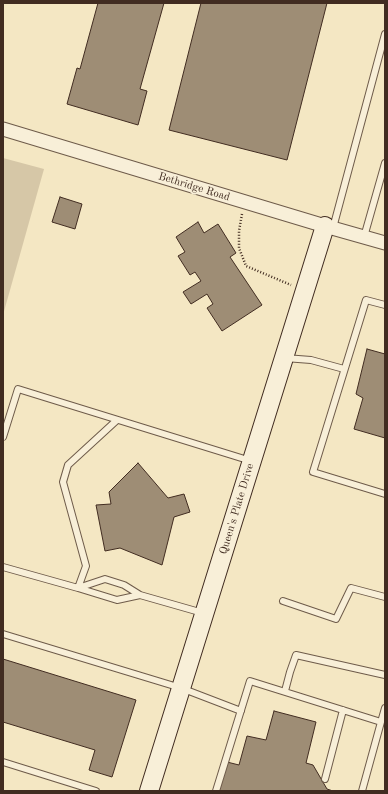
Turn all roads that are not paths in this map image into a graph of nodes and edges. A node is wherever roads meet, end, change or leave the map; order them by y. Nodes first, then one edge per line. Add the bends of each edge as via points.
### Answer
1 (385, 34) edge
2 (3, 129) edge
3 (385, 163) edge
4 (329, 227) junction
5 (364, 237) junction
6 (385, 243) edge
7 (385, 305) edge
8 (284, 358) junction
9 (344, 369) junction
10 (117, 420) junction
11 (3, 437) edge
12 (252, 461) junction
13 (385, 494) edge
14 (3, 567) edge
15 (78, 588) junction
16 (140, 595) junction
17 (385, 597) edge
18 (283, 601) dead end
19 (204, 613) junction
20 (3, 634) edge
21 (385, 675) edge
22 (180, 688) junction
23 (285, 692) junction
24 (385, 708) edge
25 (343, 710) junction
26 (241, 711) junction
27 (381, 722) junction
28 (3, 762) edge
29 (325, 779) dead end
30 (96, 791) edge
31 (149, 791) edge
32 (216, 791) edge
33 (362, 791) edge

1 - 4 lane
2 - 4 street, Bethridge Road
3 - 5 lane
4 - 5 street, Bethridge Road
4 - 8 street, Queen's Plate Drive
5 - 6 street, Bethridge Road
7 - 9 lane via 366,300
8 - 9 lane via 311,360
8 - 12 street, Queen's Plate Drive
9 - 13 lane via 313,472
10 - 11 lane via 18,389
10 - 12 lane
10 - 15 lane via 68,465 63,482 86,566
12 - 19 street, Queen's Plate Drive
14 - 15 lane
15 - 16 lane via 117,600
15 - 16 lane via 105,579 124,584
16 - 19 lane
17 - 18 lane via 351,588 336,619
19 - 22 street, Queen's Plate Drive
20 - 22 lane
21 - 23 lane via 296,655
22 - 26 lane
22 - 31 street, Queen's Plate Drive
23 - 25 lane
23 - 26 lane via 250,681
24 - 27 lane
25 - 27 lane
25 - 29 lane
26 - 32 lane
27 - 33 lane
28 - 30 lane

